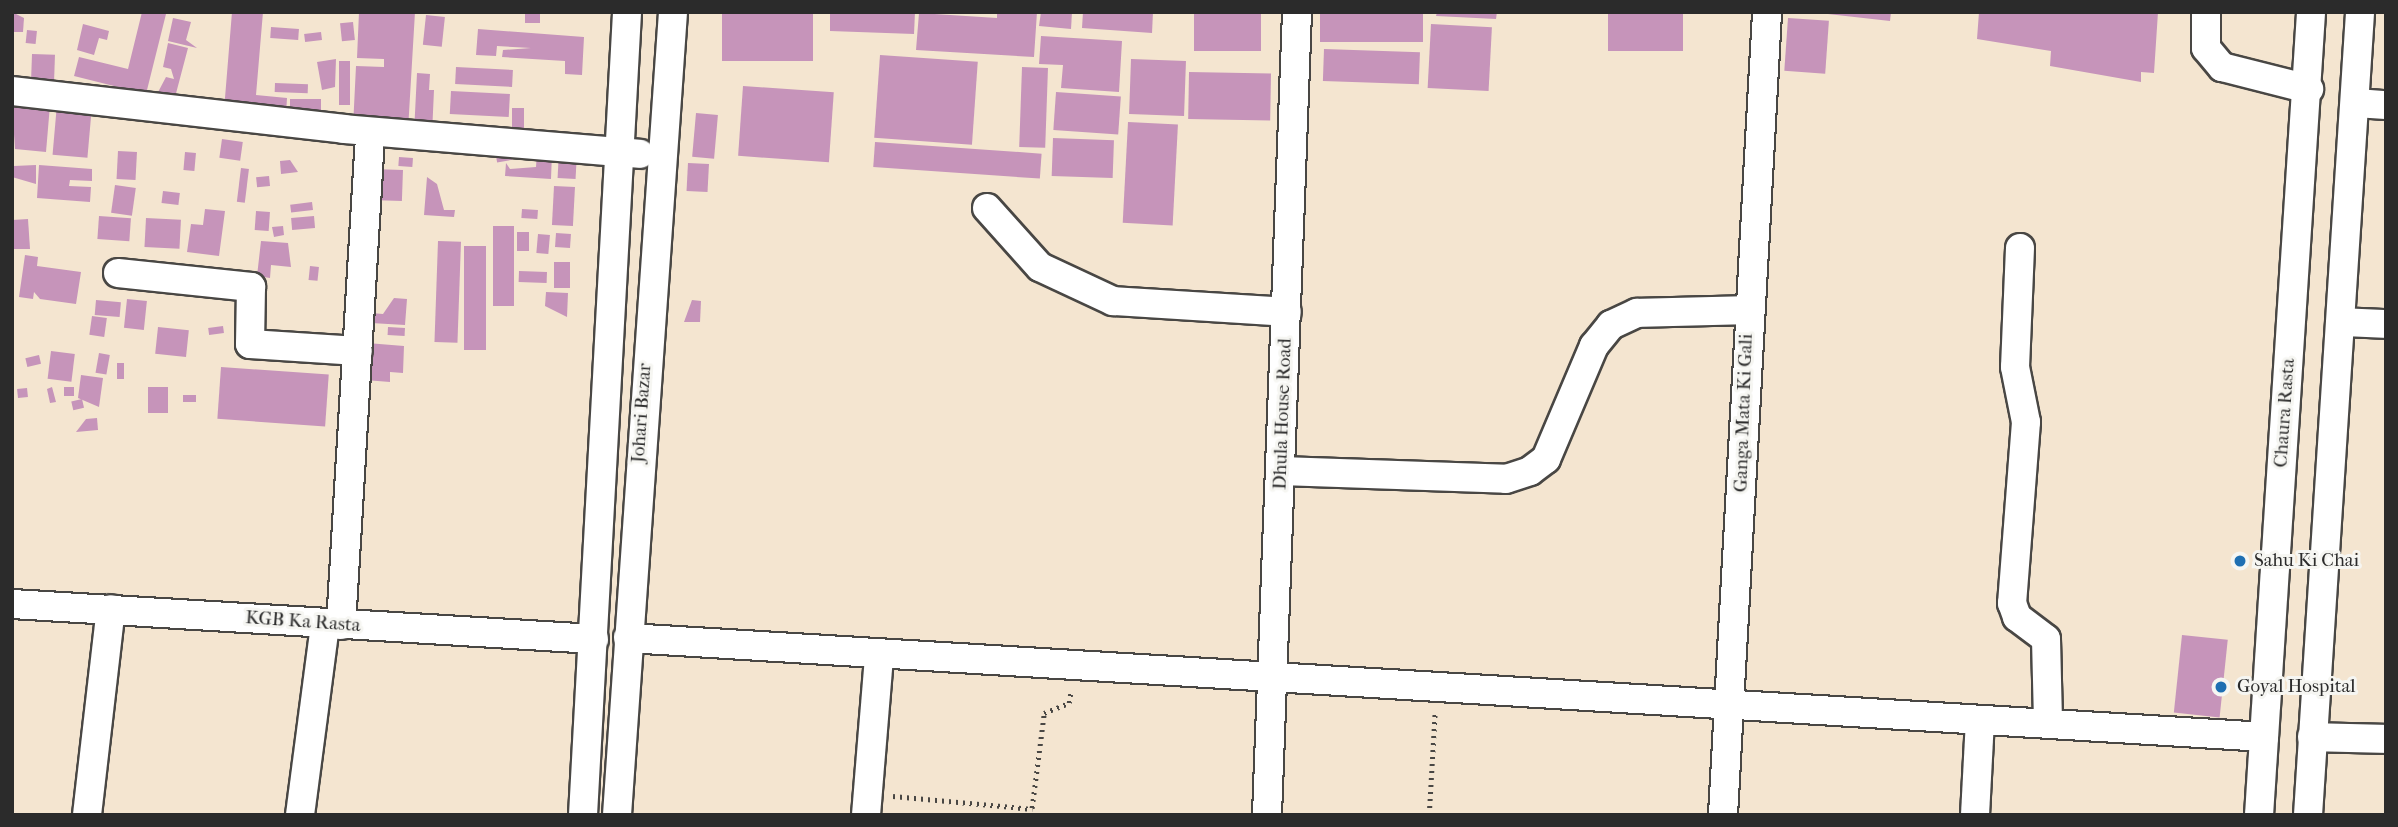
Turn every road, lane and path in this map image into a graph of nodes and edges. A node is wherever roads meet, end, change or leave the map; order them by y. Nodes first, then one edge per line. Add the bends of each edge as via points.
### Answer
1 (627, 12) edge
2 (673, 12) edge
3 (1297, 12) edge
4 (1767, 12) edge
5 (2206, 12) edge
6 (2312, 12) edge
7 (2360, 12) edge
8 (2309, 89) junction
9 (12, 91) edge
10 (2356, 103) junction
11 (2386, 105) edge
12 (370, 132) junction
13 (620, 152) junction
14 (659, 155) junction
15 (987, 208) dead end
16 (2020, 247) dead end
17 (118, 273) dead end
18 (1748, 310) junction
19 (1287, 312) junction
20 (2342, 322) junction
21 (2386, 324) edge
22 (610, 344) junction
23 (647, 346) junction
24 (358, 351) junction
25 (1281, 471) junction
26 (12, 604) edge
27 (111, 609) junction
28 (333, 625) junction
29 (628, 638) junction
30 (594, 639) junction
31 (879, 656) junction
32 (1075, 665) junction
33 (1274, 674) junction
34 (1436, 682) junction
35 (1728, 707) junction
36 (1980, 721) junction
37 (2048, 723) junction
38 (2264, 737) junction
39 (2312, 737) junction
40 (2386, 739) edge
41 (867, 804) edge
42 (1032, 812) edge
43 (87, 815) edge
44 (300, 815) edge
45 (583, 815) edge
46 (617, 815) edge
47 (1267, 815) edge
48 (1429, 815) edge
49 (1723, 815) edge
50 (1975, 815) edge
51 (2259, 815) edge
52 (2308, 815) edge

1 - 13 street, Johari Bazar
2 - 14 street, Johari Bazar
3 - 19 street, Dhula House Road
4 - 18 street, Ganga Mata Ki Gali
5 - 8 street via 2206,48 2222,67
6 - 8 street, Chaura Rasta
7 - 10 street
8 - 38 street, Chaura Rasta
9 - 12 street
10 - 11 street
10 - 20 street
12 - 13 street
12 - 24 street
13 - 14 street
13 - 22 street, Johari Bazar
14 - 23 street, Johari Bazar
15 - 19 street via 1040,267 1113,300
16 - 37 street via 2015,367 2026,422 2012,603 2017,617 2046,639
17 - 24 street via 251,286 250,344
18 - 25 street via 1637,313 1611,325 1594,346 1546,459 1530,471 1506,479
18 - 35 street, Ganga Mata Ki Gali
19 - 25 street, Dhula House Road
20 - 21 street
20 - 39 street
22 - 23 street
22 - 30 street, Johari Bazar
23 - 29 street, Johari Bazar
24 - 28 street
25 - 33 street, Dhula House Road
26 - 27 street, KGB Ka Rasta
27 - 28 street, KGB Ka Rasta
27 - 43 street
28 - 30 street, KGB Ka Rasta
28 - 44 street
29 - 31 street
29 - 46 street, Johari Bazar
30 - 45 street, Johari Bazar
31 - 32 street
31 - 41 street
32 - 33 street
32 - 42 path via 1069,703 1044,713
33 - 34 street
33 - 47 street, Dhula House Road
34 - 35 street
34 - 48 path
35 - 36 street
35 - 49 street, Ganga Mata Ki Gali
36 - 37 street
36 - 50 street
37 - 38 street
38 - 51 street, Chaura Rasta
39 - 40 street
39 - 52 street
41 - 42 path

